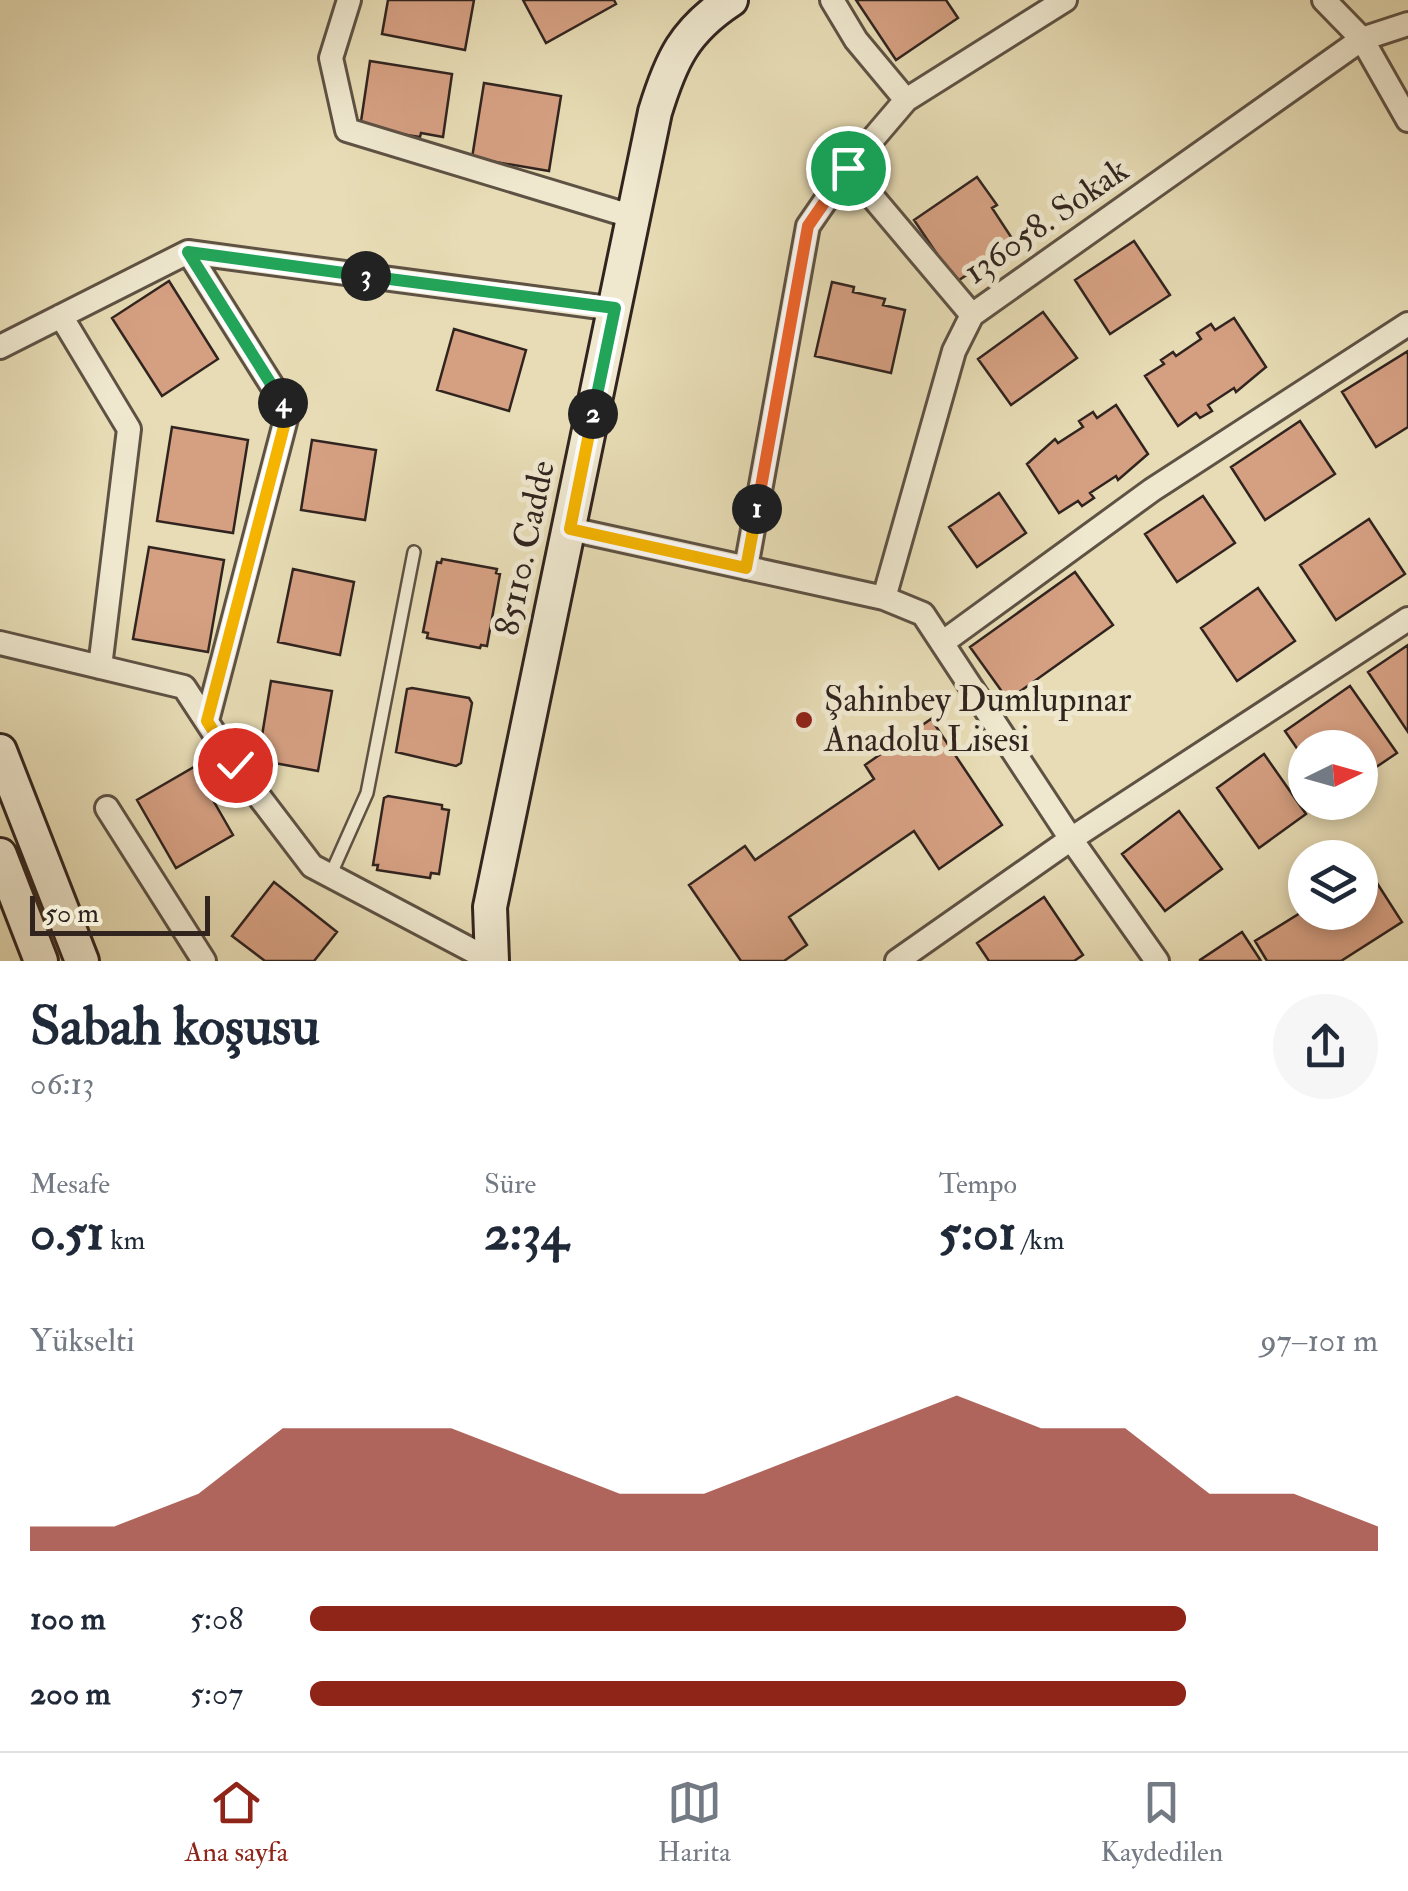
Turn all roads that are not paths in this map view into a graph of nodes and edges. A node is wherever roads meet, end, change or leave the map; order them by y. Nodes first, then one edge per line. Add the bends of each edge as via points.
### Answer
1 (349, 0) edge
2 (832, 0) edge
3 (1065, 0) edge
4 (1324, 0) edge
5 (714, 4) edge
6 (1408, 24) edge
7 (1362, 39) junction
8 (906, 100) junction
9 (1408, 120) edge
10 (848, 168) junction
11 (634, 217) junction
12 (188, 252) junction
13 (615, 308) junction
14 (972, 315) junction
15 (61, 316) junction
16 (1408, 324) edge
17 (0, 346) edge
18 (570, 529) junction
19 (414, 552) dead end
20 (746, 568) junction
21 (884, 598) junction
22 (1408, 619) edge
23 (942, 643) junction
24 (0, 644) edge
25 (100, 667) junction
26 (207, 721) junction
27 (0, 751) edge
28 (107, 808) dead end
29 (1071, 840) junction
30 (0, 856) edge
31 (330, 876) junction
32 (41, 961) edge
33 (82, 961) edge
34 (204, 961) edge
35 (492, 961) edge
36 (897, 961) edge
37 (1157, 961) edge

1 - 11 street via 330,58 347,130
2 - 8 street
3 - 8 street
4 - 7 street
5 - 11 street, 85110. Cadde via 669,65
6 - 7 street, 136058. Sokak
7 - 9 street
7 - 14 street, 136058. Sokak
8 - 10 street
10 - 14 street
10 - 20 street via 808,226
11 - 13 street, 85110. Cadde
12 - 13 street
12 - 15 street
12 - 26 street via 288,411
13 - 18 street, 85110. Cadde
14 - 21 street, 136058. Sokak via 954,351
15 - 17 street
15 - 25 street via 129,428
16 - 23 street via 1152,490
18 - 20 street
18 - 35 street, 85110. Cadde via 490,906
19 - 31 lane via 367,793
20 - 21 street
21 - 23 street via 923,614
22 - 29 street
23 - 29 street
24 - 25 street
25 - 26 street via 184,687
26 - 31 street via 312,866
27 - 33 street
28 - 34 street
29 - 36 street
29 - 37 street
30 - 32 street
31 - 35 street

